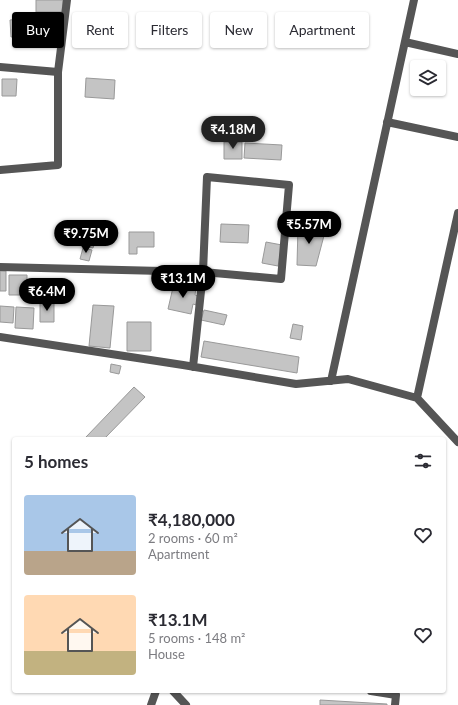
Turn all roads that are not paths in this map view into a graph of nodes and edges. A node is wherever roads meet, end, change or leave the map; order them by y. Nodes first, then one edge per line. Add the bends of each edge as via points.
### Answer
1 (67, 0) edge
2 (414, 0) edge
3 (405, 42) junction
4 (458, 54) edge
5 (0, 67) edge
6 (58, 72) junction
7 (387, 122) junction
8 (458, 137) edge
9 (0, 170) edge
10 (458, 213) edge
11 (0, 268) edge
12 (203, 272) junction
13 (0, 338) edge
14 (193, 367) junction
15 (331, 381) junction
16 (417, 398) junction
17 (458, 442) edge
18 (155, 693) edge
19 (175, 693) edge
20 (384, 693) edge
21 (151, 705) edge
22 (186, 705) edge
23 (395, 705) edge

1 - 6 street
2 - 3 street
3 - 4 street
3 - 7 street
5 - 6 street
6 - 9 street via 58,165
7 - 8 street
7 - 15 street
10 - 16 street
11 - 12 street
12 - 12 street via 207,177 289,185 281,279
12 - 14 street
13 - 14 street
14 - 15 street via 296,384
15 - 16 street via 348,379
16 - 17 street
18 - 21 street
19 - 22 street
20 - 23 street via 396,695

